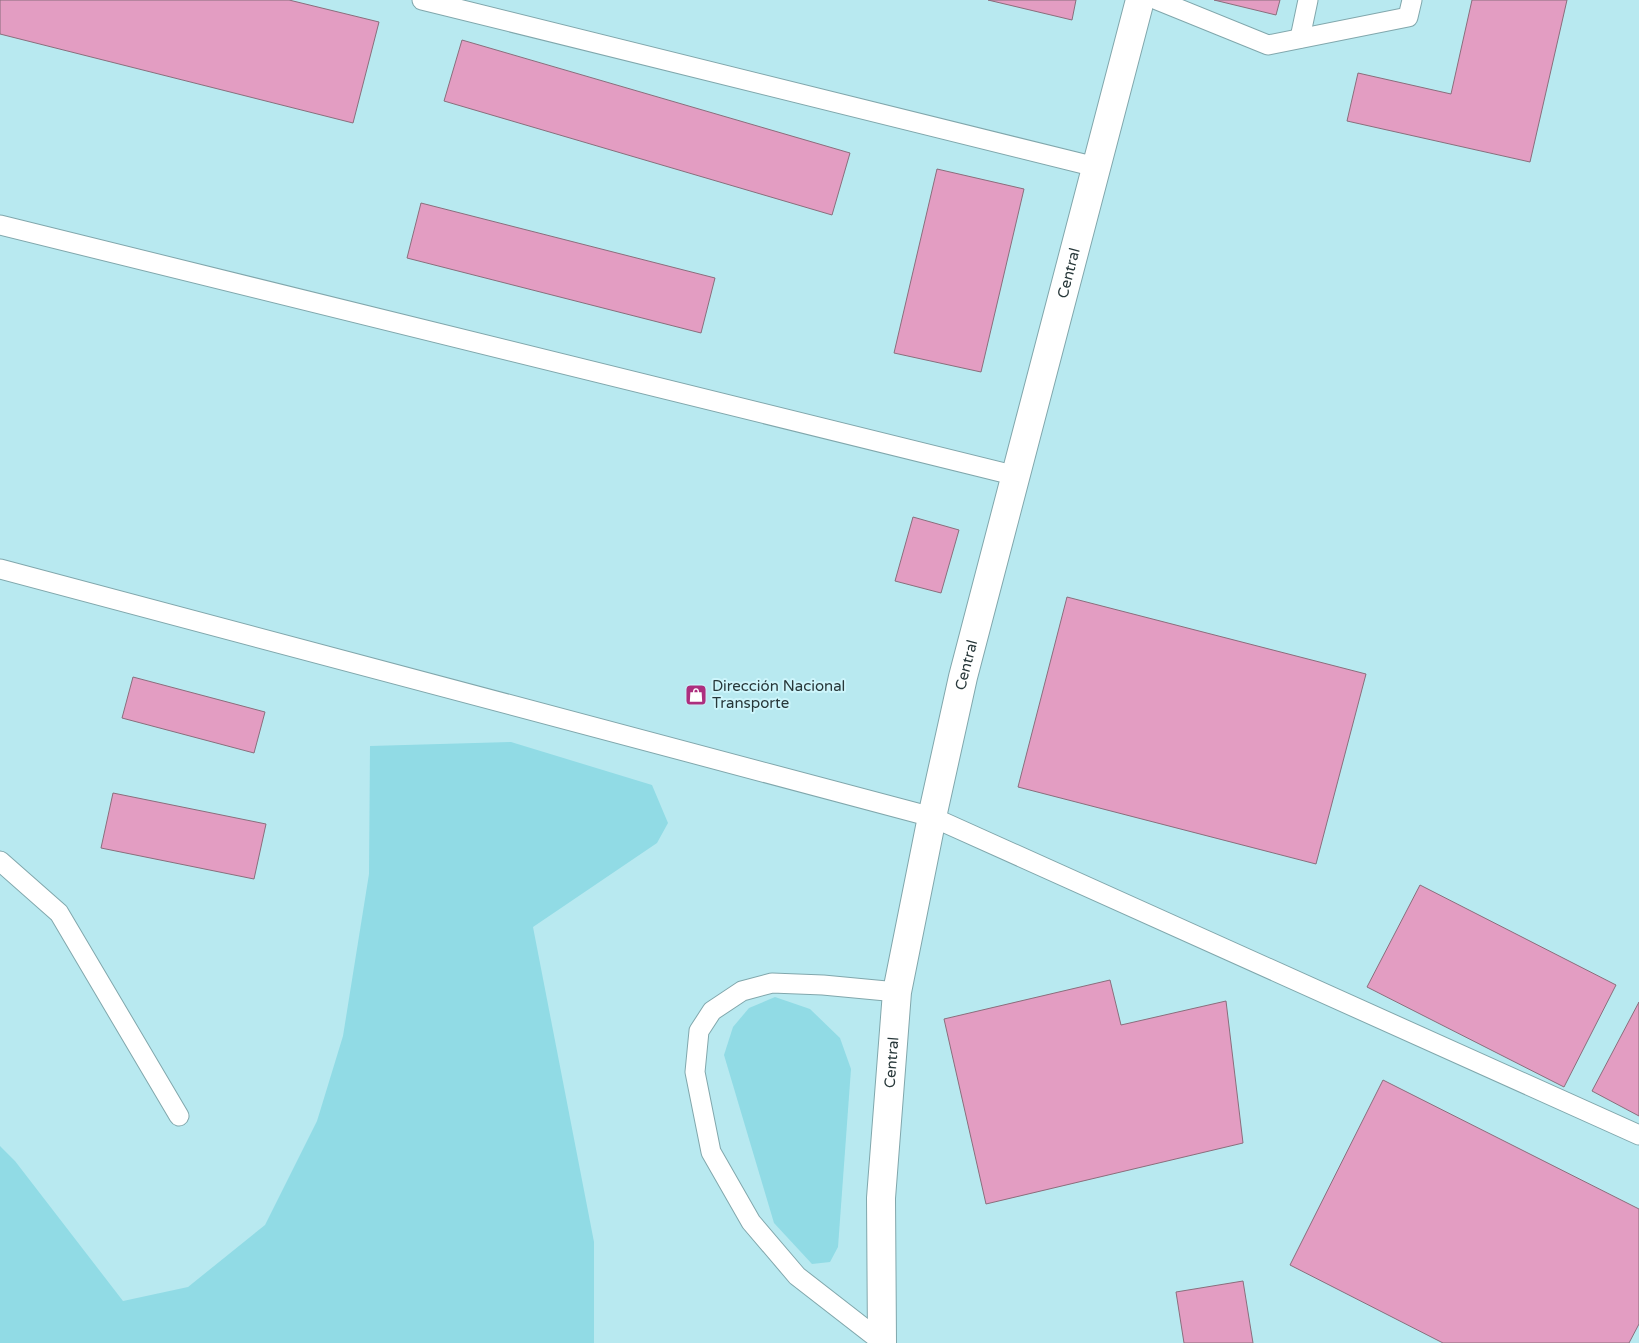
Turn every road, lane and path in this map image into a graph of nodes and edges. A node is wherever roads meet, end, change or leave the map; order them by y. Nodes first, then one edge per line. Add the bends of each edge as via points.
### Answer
1 (422, 0) edge
2 (1140, 0) edge
3 (1157, 0) edge
4 (1308, 0) edge
5 (1412, 0) edge
6 (1300, 38) junction
7 (1096, 167) junction
8 (0, 225) edge
9 (1017, 476) junction
10 (0, 569) edge
11 (932, 817) junction
12 (0, 861) edge
13 (897, 992) junction
14 (179, 1116) dead end
15 (1639, 1136) edge
16 (882, 1342) edge

1 - 7 lane
2 - 7 street, Central
3 - 6 lane via 1268,44
4 - 6 lane
5 - 6 lane via 1408,17
7 - 9 street, Central
8 - 9 lane
9 - 11 street, Central via 963,677
10 - 11 lane
11 - 13 street, Central
11 - 15 lane
12 - 14 lane via 59,913
13 - 16 street, Central via 881,1198
13 - 16 lane via 772,983 742,991 712,1011 699,1031 695,1072 711,1152 751,1222 797,1276

